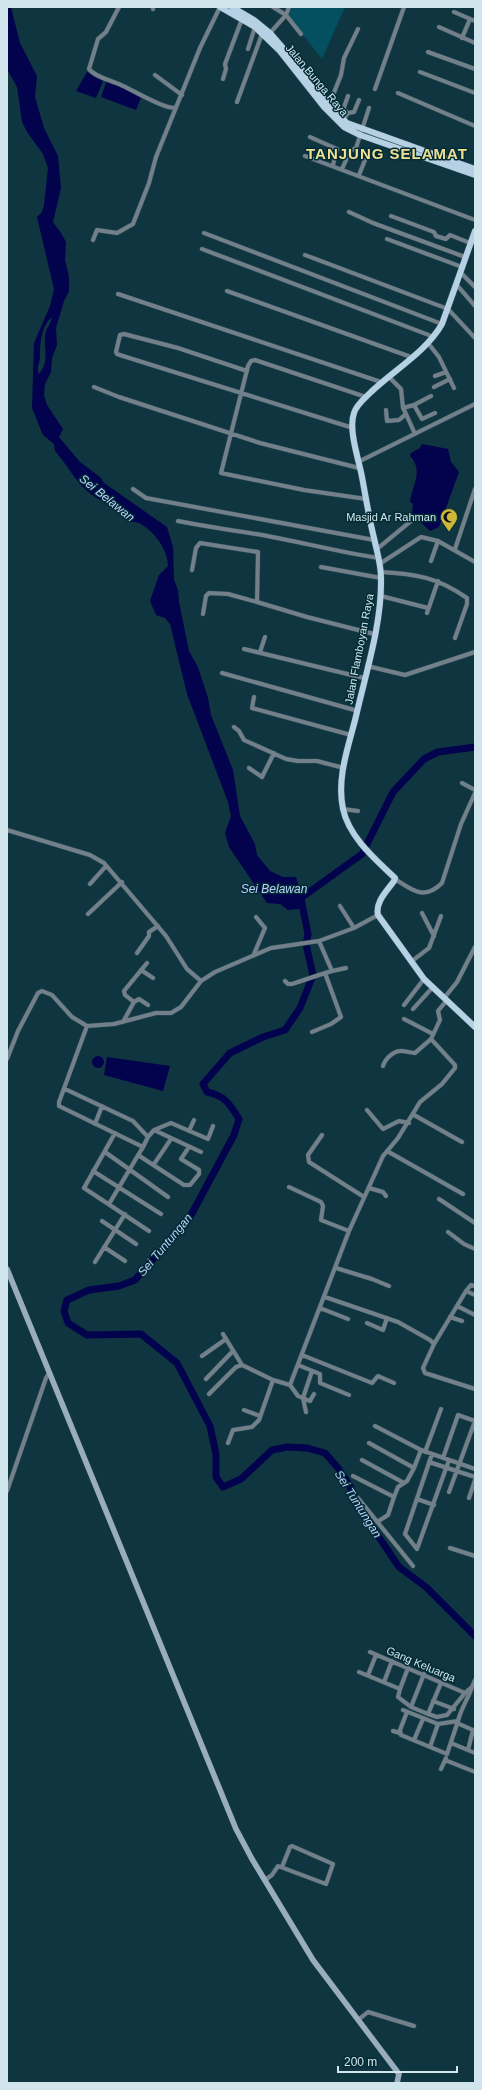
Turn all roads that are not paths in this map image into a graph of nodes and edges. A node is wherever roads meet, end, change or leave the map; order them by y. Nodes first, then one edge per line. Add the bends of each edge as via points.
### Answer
1 (119, 7) edge
2 (220, 7) edge
3 (232, 7) edge
4 (273, 7) edge
5 (289, 7) edge
6 (399, 7) edge
7 (404, 8) edge
8 (454, 12) dead end
9 (286, 15) junction
10 (242, 19) junction
11 (470, 19) junction
12 (475, 21) edge
13 (255, 27) junction
14 (439, 27) dead end
15 (358, 29) dead end
16 (270, 33) junction
17 (262, 34) junction
18 (301, 34) dead end
19 (462, 38) junction
20 (274, 42) junction
21 (475, 43) edge
22 (248, 49) dead end
23 (428, 52) dead end
24 (475, 69) edge
25 (420, 72) dead end
26 (155, 75) dead end
27 (223, 80) dead end
28 (375, 89) dead end
29 (398, 93) dead end
30 (475, 93) edge
31 (182, 95) junction
32 (348, 96) dead end
33 (359, 100) dead end
34 (237, 102) dead end
35 (329, 105) junction
36 (176, 108) junction
37 (369, 108) dead end
38 (348, 113) junction
39 (343, 120) junction
40 (475, 126) edge
41 (361, 132) junction
42 (310, 137) dead end
43 (305, 156) dead end
44 (365, 160) dead end
45 (333, 165) junction
46 (342, 169) junction
47 (475, 169) edge
48 (359, 175) junction
49 (475, 175) edge
50 (349, 212) dead end
51 (392, 216) dead end
52 (475, 220) edge
53 (475, 232) edge
54 (204, 233) dead end
55 (387, 239) dead end
56 (92, 240) dead end
57 (470, 243) junction
58 (202, 249) dead end
59 (305, 255) dead end
60 (466, 257) junction
61 (461, 269) junction
62 (456, 284) junction
63 (475, 287) edge
64 (227, 291) dead end
65 (118, 294) dead end
66 (475, 306) edge
67 (448, 309) junction
68 (442, 324) junction
69 (434, 337) junction
70 (475, 338) edge
71 (428, 343) junction
72 (411, 357) junction
73 (247, 371) junction
74 (446, 372) junction
75 (388, 375) junction
76 (434, 376) dead end
77 (450, 380) junction
78 (381, 382) junction
79 (94, 387) dead end
80 (434, 387) dead end
81 (454, 388) dead end
82 (241, 394) junction
83 (431, 396) dead end
84 (366, 397) junction
85 (475, 404) edge
86 (414, 405) junction
87 (403, 408) junction
88 (386, 410) dead end
89 (435, 413) dead end
90 (406, 414) junction
91 (353, 428) junction
92 (230, 434) junction
93 (415, 434) junction
94 (359, 465) junction
95 (133, 489) dead end
96 (475, 489) edge
97 (366, 499) junction
98 (178, 520) dead end
99 (411, 521) dead end
100 (374, 540) junction
101 (438, 541) junction
102 (377, 549) junction
103 (455, 549) junction
104 (380, 561) junction
105 (431, 561) dead end
106 (475, 562) edge
107 (321, 567) dead end
108 (192, 570) dead end
109 (381, 575) junction
110 (438, 580) junction
111 (381, 596) junction
112 (257, 602) junction
113 (203, 614) dead end
114 (374, 634) junction
115 (265, 637) dead end
116 (455, 638) dead end
117 (244, 649) dead end
118 (260, 652) junction
119 (475, 652) edge
120 (367, 666) junction
121 (222, 673) dead end
122 (364, 678) junction
123 (254, 697) dead end
124 (358, 711) junction
125 (234, 727) dead end
126 (351, 735) junction
127 (274, 753) junction
128 (249, 768) dead end
129 (344, 768) junction
130 (462, 782) dead end
131 (475, 790) edge
132 (475, 793) edge
133 (343, 809) junction
134 (358, 811) dead end
135 (7, 830) edge
136 (106, 866) junction
137 (395, 879) junction
138 (122, 882) junction
139 (90, 884) dead end
140 (340, 906) dead end
141 (422, 913) dead end
142 (88, 914) dead end
143 (378, 915) junction
144 (441, 916) dead end
145 (256, 917) dead end
146 (158, 926) junction
147 (354, 928) junction
148 (434, 936) junction
149 (320, 941) junction
150 (475, 948) edge
151 (137, 953) dead end
152 (254, 954) junction
153 (412, 961) junction
154 (147, 963) dead end
155 (346, 968) dead end
156 (141, 970) junction
157 (332, 971) junction
158 (325, 973) junction
159 (153, 978) dead end
160 (424, 979) junction
161 (200, 981) junction
162 (285, 981) dead end
163 (433, 987) junction
164 (446, 998) junction
165 (134, 1002) junction
166 (148, 1005) dead end
167 (404, 1005) dead end
168 (413, 1009) dead end
169 (404, 1019) dead end
170 (123, 1022) junction
171 (89, 1026) junction
172 (475, 1027) edge
173 (312, 1032) dead end
174 (433, 1034) junction
175 (431, 1039) junction
176 (7, 1059) edge
177 (383, 1066) dead end
178 (65, 1088) junction
179 (102, 1106) junction
180 (367, 1110) dead end
181 (414, 1114) junction
182 (194, 1120) dead end
183 (409, 1123) junction
184 (94, 1124) junction
185 (213, 1126) dead end
186 (154, 1130) junction
187 (189, 1131) junction
188 (115, 1133) junction
189 (322, 1134) dead end
190 (148, 1137) junction
191 (171, 1139) junction
192 (462, 1142) dead end
193 (143, 1147) junction
194 (189, 1147) junction
195 (105, 1152) junction
196 (201, 1152) dead end
197 (387, 1152) junction
198 (138, 1155) junction
199 (154, 1164) junction
200 (129, 1170) junction
201 (93, 1171) junction
202 (119, 1187) junction
203 (289, 1187) dead end
204 (369, 1188) junction
205 (463, 1194) dead end
206 (386, 1196) dead end
207 (168, 1197) dead end
208 (364, 1197) junction
209 (439, 1199) dead end
210 (109, 1204) junction
211 (125, 1214) junction
212 (161, 1214) dead end
213 (102, 1221) dead end
214 (475, 1223) edge
215 (114, 1230) junction
216 (149, 1231) dead end
217 (349, 1231) junction
218 (448, 1232) dead end
219 (136, 1244) dead end
220 (104, 1247) junction
221 (475, 1249) edge
222 (125, 1261) dead end
223 (95, 1262) dead end
224 (336, 1268) junction
225 (7, 1269) edge
226 (389, 1286) dead end
227 (475, 1286) edge
228 (466, 1291) junction
229 (475, 1295) edge
230 (325, 1297) junction
231 (456, 1306) junction
232 (320, 1308) junction
233 (475, 1315) edge
234 (450, 1317) junction
235 (387, 1318) junction
236 (348, 1319) dead end
237 (462, 1321) dead end
238 (367, 1323) dead end
239 (223, 1334) dead end
240 (226, 1339) junction
241 (434, 1344) junction
242 (233, 1351) junction
243 (302, 1355) junction
244 (202, 1356) dead end
245 (242, 1365) junction
246 (298, 1365) junction
247 (312, 1371) junction
248 (49, 1373) junction
249 (206, 1379) dead end
250 (273, 1380) junction
251 (394, 1383) dead end
252 (290, 1385) junction
253 (475, 1389) edge
254 (209, 1394) dead end
255 (314, 1394) dead end
256 (349, 1395) dead end
257 (303, 1398) junction
258 (441, 1409) dead end
259 (244, 1410) dead end
260 (306, 1412) dead end
261 (260, 1416) junction
262 (475, 1421) edge
263 (375, 1426) dead end
264 (228, 1443) dead end
265 (369, 1443) dead end
266 (423, 1451) junction
267 (432, 1454) junction
268 (443, 1458) junction
269 (362, 1460) dead end
270 (449, 1460) junction
271 (430, 1462) junction
272 (460, 1463) junction
273 (414, 1468) junction
274 (446, 1468) junction
275 (475, 1469) edge
276 (457, 1471) junction
277 (354, 1476) dead end
278 (475, 1477) edge
279 (475, 1480) edge
280 (404, 1483) junction
281 (7, 1491) edge
282 (449, 1492) dead end
283 (394, 1497) junction
284 (358, 1498) dead end
285 (469, 1498) dead end
286 (417, 1499) junction
287 (434, 1505) junction
288 (378, 1522) junction
289 (450, 1548) dead end
290 (475, 1556) edge
291 (412, 1566) dead end
292 (370, 1652) dead end
293 (376, 1655) junction
294 (392, 1661) junction
295 (408, 1668) junction
296 (359, 1672) dead end
297 (424, 1674) junction
298 (368, 1675) junction
299 (475, 1680) edge
300 (384, 1682) junction
301 (441, 1683) junction
302 (472, 1687) junction
303 (400, 1689) junction
304 (465, 1693) junction
305 (433, 1701) junction
306 (411, 1707) junction
307 (454, 1709) junction
308 (428, 1714) junction
309 (423, 1719) junction
310 (458, 1722) junction
311 (438, 1724) junction
312 (392, 1731) dead end
313 (400, 1733) junction
314 (414, 1740) junction
315 (452, 1743) junction
316 (430, 1747) junction
317 (468, 1750) junction
318 (475, 1753) edge
319 (447, 1754) junction
320 (445, 1760) junction
321 (441, 1769) dead end
322 (475, 1772) edge
323 (282, 1867) junction
324 (265, 1880) junction
325 (359, 2019) junction
326 (414, 2026) dead end
327 (397, 2083) edge

1 - 36 street via 106,32 98,39 89,69 92,73 119,83 166,107
2 - 10 main road, Jalan Bunga Raya
2 - 31 street via 200,48
3 - 16 main road, Jalan Bunga Raya
4 - 9 street
5 - 9 street
6 - 7 street
7 - 28 street
8 - 11 street
9 - 16 street
9 - 18 street
10 - 13 main road, Jalan Bunga Raya
10 - 27 street via 225,64
11 - 12 street
11 - 19 street
13 - 17 main road, Jalan Bunga Raya
13 - 22 street
14 - 19 street
15 - 35 street via 344,58 341,75
16 - 20 main road, Jalan Bunga Raya
17 - 20 main road, Jalan Bunga Raya
17 - 34 street
19 - 21 street
20 - 35 main road, Jalan Bunga Raya
20 - 41 main road, Jalan Bunga Raya via 324,107 344,127
23 - 24 street
25 - 30 street
26 - 31 street
29 - 40 street
31 - 36 street
32 - 38 street via 342,109
33 - 38 street via 354,112
35 - 39 main road, Jalan Bunga Raya
36 - 56 street via 133,224 117,233 97,230
37 - 41 street
38 - 39 street
39 - 41 main road, Jalan Bunga Raya
41 - 46 street via 356,148 350,151
41 - 47 main road, Jalan Bunga Raya
41 - 49 main road, Jalan Bunga Raya
42 - 45 street via 338,149
43 - 45 street
44 - 48 street
45 - 46 street
46 - 48 street
48 - 52 street
50 - 60 street
51 - 57 street via 434,232 441,238 446,239 450,235
53 - 57 main road, Jalan Flamboyan Raya
54 - 68 street
55 - 61 street
57 - 60 main road, Jalan Flamboyan Raya
58 - 69 street
59 - 67 street
60 - 61 main road, Jalan Flamboyan Raya
61 - 62 main road, Jalan Flamboyan Raya
61 - 63 street
62 - 66 street
62 - 67 main road, Jalan Flamboyan Raya
64 - 72 street
65 - 78 street
67 - 68 main road, Jalan Flamboyan Raya
67 - 70 street
68 - 69 main road, Jalan Flamboyan Raya
69 - 71 main road, Jalan Flamboyan Raya
71 - 72 main road, Jalan Flamboyan Raya
71 - 74 street
72 - 75 main road, Jalan Flamboyan Raya
73 - 82 street
73 - 82 street via 178,348 124,334 119,336 117,354
73 - 84 street via 249,363 255,360
74 - 76 street
74 - 77 street
75 - 78 main road, Jalan Flamboyan Raya
75 - 87 street via 401,388
77 - 80 street
77 - 81 street
78 - 84 main road, Jalan Flamboyan Raya
79 - 92 street
82 - 91 street
82 - 92 street
83 - 86 street
84 - 91 main road, Jalan Flamboyan Raya via 354,412
85 - 93 street
86 - 87 street
86 - 89 street via 422,419
87 - 90 street
88 - 90 street via 388,422 399,420
90 - 93 street
91 - 94 main road, Jalan Flamboyan Raya
92 - 94 street
92 - 97 street via 221,472 304,490
93 - 94 street
94 - 97 main road, Jalan Flamboyan Raya
95 - 100 street via 146,498
96 - 103 street
97 - 100 main road, Jalan Flamboyan Raya
98 - 104 street
99 - 102 street
100 - 102 main road, Jalan Flamboyan Raya
101 - 103 street
101 - 104 street via 421,537
101 - 105 street
102 - 104 main road, Jalan Flamboyan Raya
103 - 106 street
104 - 109 main road, Jalan Flamboyan Raya
107 - 109 street
108 - 112 street via 196,548 200,543 258,552
109 - 110 street via 410,574
109 - 111 main road, Jalan Flamboyan Raya
110 - 111 street via 427,610
110 - 116 street via 459,592 468,601
111 - 114 main road, Jalan Flamboyan Raya
112 - 113 street via 228,594 209,593
112 - 114 street via 307,618
114 - 120 main road, Jalan Flamboyan Raya
115 - 118 street
117 - 118 street
118 - 122 street
119 - 120 street via 405,676
120 - 122 main road, Jalan Flamboyan Raya
121 - 124 street
122 - 124 main road, Jalan Flamboyan Raya
123 - 126 street via 252,708
124 - 126 main road, Jalan Flamboyan Raya
125 - 127 street via 239,730 244,740
126 - 129 main road, Jalan Flamboyan Raya
127 - 128 street via 262,777
127 - 129 street via 290,760 317,761
129 - 133 main road, Jalan Flamboyan Raya via 341,786
130 - 131 street
132 - 137 street via 461,824 442,883 430,892 420,892
133 - 134 street
133 - 137 main road, Jalan Flamboyan Raya via 352,831
135 - 136 street via 90,855
136 - 138 street
136 - 139 street
137 - 143 main road via 380,900
138 - 142 street
138 - 146 street
140 - 147 street
141 - 148 street
143 - 147 street
143 - 153 main road
144 - 148 street
145 - 152 street via 265,928
146 - 151 street via 149,932
146 - 161 street via 187,968
147 - 149 street
148 - 153 street via 427,951
149 - 152 street via 271,948
149 - 157 street
150 - 164 street
152 - 161 street
153 - 160 main road
154 - 156 street
155 - 157 street
156 - 159 street
156 - 165 street via 124,991
157 - 158 street
158 - 162 street via 290,984
158 - 173 street via 341,1017
160 - 163 main road
160 - 167 street
161 - 170 street via 177,1012 156,1013
163 - 164 main road
163 - 168 street
164 - 172 main road
164 - 174 street via 438,1011 440,1020
165 - 166 street via 139,999
165 - 170 street
169 - 174 street
170 - 171 street
171 - 176 street via 81,1024 52,995 42,991 38,993 18,1031
171 - 178 street
174 - 175 street
175 - 177 street via 415,1053 399,1050 388,1057
175 - 181 street via 454,1068 442,1084 425,1096
178 - 179 street
178 - 184 street via 59,1106
179 - 184 street
179 - 190 street via 133,1121
180 - 183 street via 383,1129 399,1121
181 - 183 street
181 - 192 street
182 - 187 street
183 - 197 street
184 - 188 street
185 - 187 street via 208,1139
186 - 187 street via 171,1123
186 - 190 street
186 - 191 street
188 - 193 street
188 - 195 street
189 - 208 street via 308,1155 308,1160
190 - 193 street
191 - 194 street
191 - 199 street
193 - 198 street
194 - 196 street
194 - 199 street via 181,1159 199,1170 199,1174 190,1184 184,1185
195 - 200 street
195 - 201 street
197 - 204 street
197 - 205 street
198 - 199 street
198 - 200 street
200 - 202 street
200 - 207 street
201 - 202 street
201 - 210 street via 84,1188
202 - 210 street
202 - 212 street
203 - 217 street via 321,1202 321,1220
204 - 206 street via 383,1192
204 - 208 street
208 - 217 street
209 - 214 street
210 - 211 street
211 - 215 street
211 - 216 street
213 - 215 street
215 - 219 street
215 - 220 street
217 - 224 street
218 - 221 street
220 - 222 street
220 - 223 street
224 - 226 street
224 - 230 street
225 - 248 main road
227 - 228 street via 471,1285
228 - 229 street
228 - 231 street
230 - 232 street
230 - 235 street
231 - 233 street
231 - 234 street
232 - 236 street
232 - 243 street
234 - 237 street
234 - 241 street
235 - 238 street via 382,1331
235 - 241 street
239 - 240 street
240 - 242 street
240 - 244 street
241 - 253 street via 423,1368 425,1373
242 - 245 street
242 - 249 street
243 - 246 street
243 - 251 street via 372,1383 378,1376
245 - 250 street
245 - 254 street via 236,1367
246 - 247 street
246 - 252 street
247 - 256 street via 321,1375 320,1384
247 - 257 street
248 - 281 street
248 - 324 main road via 236,1829
250 - 252 street
250 - 261 street
252 - 257 street via 293,1392
255 - 257 street via 311,1401
257 - 260 street
258 - 266 street
259 - 261 street
261 - 264 street via 252,1427 233,1430
262 - 268 street via 458,1415
262 - 272 street
263 - 266 street
265 - 273 street
266 - 267 street
266 - 273 street
267 - 268 street
267 - 271 street
268 - 270 street
269 - 280 street
270 - 272 street
270 - 274 street
271 - 274 street
271 - 286 street
272 - 275 street
272 - 276 street
273 - 280 street
274 - 276 street
274 - 287 street
276 - 278 street
276 - 282 street
277 - 283 street
279 - 285 street
280 - 283 street via 398,1487
283 - 288 street via 388,1515
284 - 288 street
286 - 287 street
286 - 287 street via 405,1534 417,1549
288 - 291 street
289 - 290 street
292 - 293 street, Gang Keluarga
293 - 294 street, Gang Keluarga
293 - 298 street
294 - 295 street, Gang Keluarga
294 - 300 street
295 - 297 street, Gang Keluarga
295 - 303 street
296 - 298 street
297 - 301 street, Gang Keluarga
297 - 306 street
298 - 300 street
299 - 302 street, Gang Keluarga
300 - 303 street
301 - 304 street, Gang Keluarga
301 - 305 street
302 - 304 street, Gang Keluarga
302 - 310 street via 460,1711
303 - 306 street via 398,1697
304 - 307 street
305 - 307 street
305 - 308 street
306 - 308 street
307 - 308 street via 447,1715 437,1717
309 - 311 street
309 - 313 street via 405,1711
309 - 314 street
310 - 311 street
310 - 315 street
310 - 317 street via 473,1730
311 - 316 street
312 - 313 street
313 - 314 street
314 - 316 street
315 - 317 street
315 - 319 street
316 - 319 street
317 - 318 street
319 - 320 street
320 - 321 street
320 - 322 street
323 - 323 street via 326,1884 333,1864 292,1846
323 - 324 street via 276,1867 272,1875
324 - 325 main road via 316,1965
325 - 326 street via 368,2012
325 - 327 main road via 399,2074

